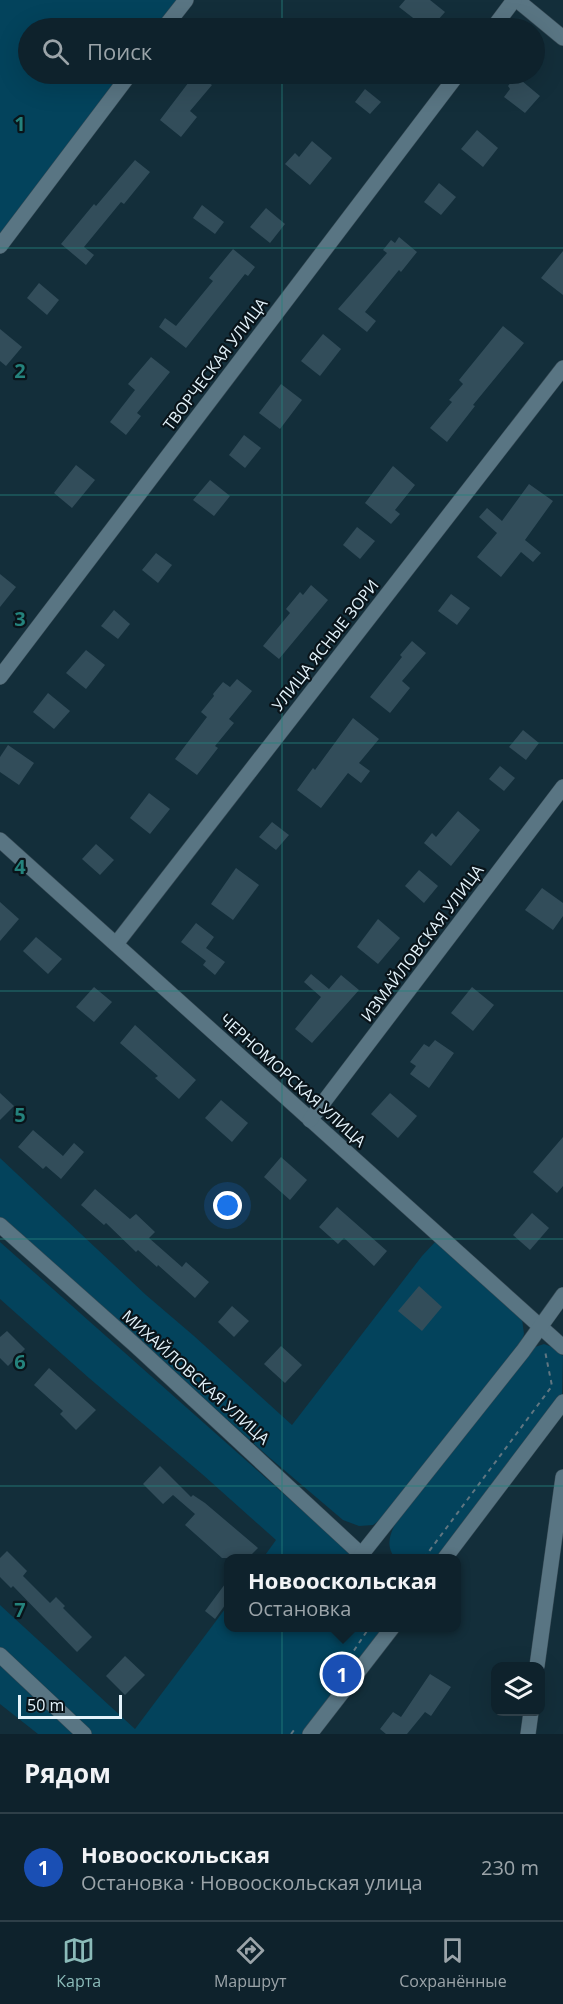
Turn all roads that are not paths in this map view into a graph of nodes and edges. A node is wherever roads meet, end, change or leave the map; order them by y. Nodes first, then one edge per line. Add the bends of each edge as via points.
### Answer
1 (186, 0) edge
2 (516, 0) edge
3 (172, 18) edge
4 (501, 18) edge
5 (538, 18) edge
6 (545, 23) edge
7 (563, 38) edge
8 (122, 84) edge
9 (450, 84) edge
10 (0, 246) edge
11 (563, 368) edge
12 (0, 677) edge
13 (563, 787) edge
14 (0, 840) edge
15 (116, 944) junction
16 (310, 1120) junction
17 (0, 1225) edge
18 (563, 1295) edge
19 (541, 1327) junction
20 (557, 1345) edge
21 (563, 1402) edge
22 (563, 1477) edge
23 (360, 1554) edge
24 (365, 1554) edge
25 (448, 1554) edge
26 (389, 1632) edge
27 (0, 1655) edge
28 (538, 1662) edge
29 (530, 1716) edge
30 (84, 1734) edge
31 (310, 1734) edge
32 (528, 1734) edge

1 - 3 street
2 - 4 street
2 - 5 street
6 - 7 street
8 - 10 street
9 - 12 street, ТВОРЧЕСКАЯ УЛИЦА
11 - 15 street, УЛИЦА ЯСНЫЕ ЗОРИ
13 - 16 street, ИЗМАЙЛОВСКАЯ УЛИЦА
14 - 15 street, ЧЕРНОМОРСКАЯ УЛИЦА
15 - 16 street, ЧЕРНОМОРСКАЯ УЛИЦА
16 - 19 street, ЧЕРНОМОРСКАЯ УЛИЦА
17 - 23 street, МИХАЙЛОВСКАЯ УЛИЦА
18 - 19 street
19 - 20 street, ЧЕРНОМОРСКАЯ УЛИЦА
19 - 24 street
21 - 25 street
22 - 28 street
26 - 31 street
27 - 30 street
29 - 32 street

